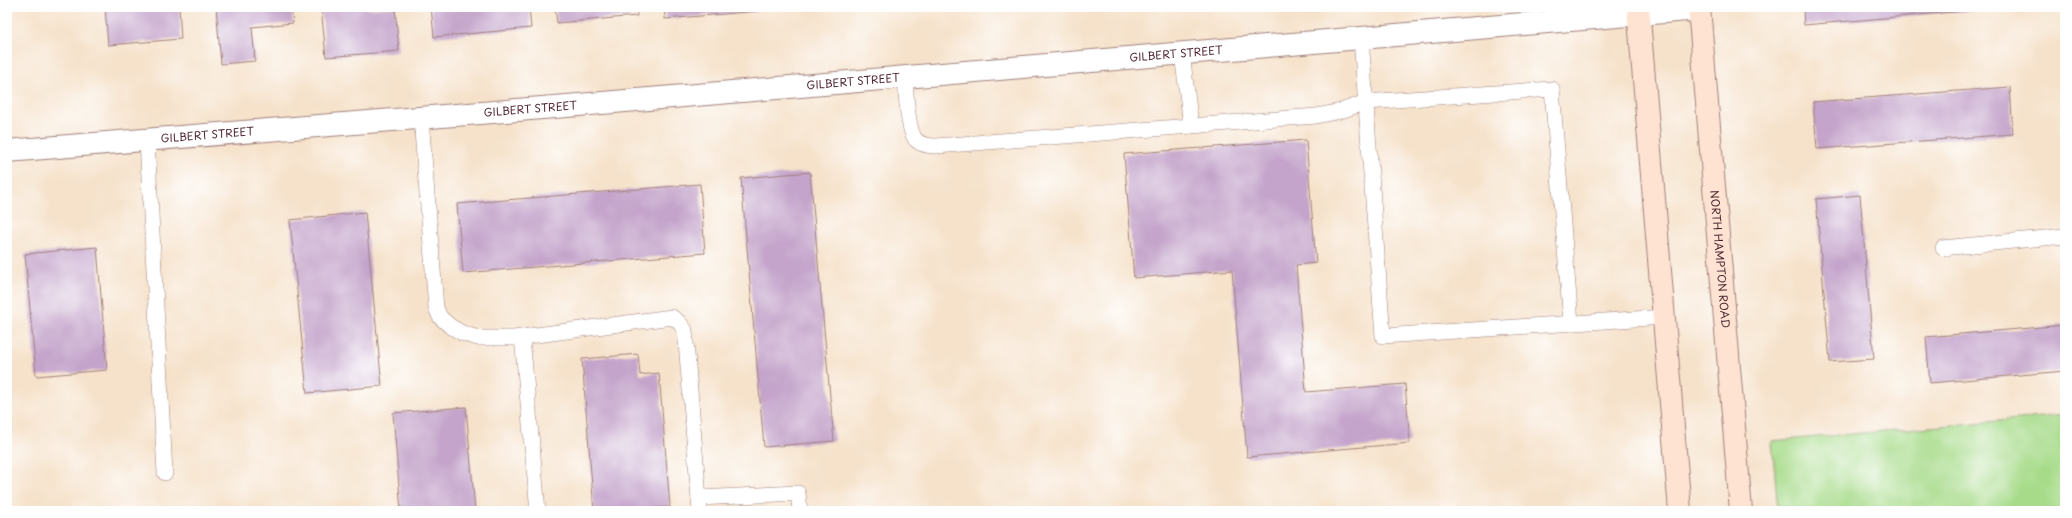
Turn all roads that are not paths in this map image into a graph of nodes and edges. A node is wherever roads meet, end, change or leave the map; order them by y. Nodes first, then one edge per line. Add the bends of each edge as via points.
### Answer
1 (1699, 8) edge
2 (1638, 10) edge
3 (1361, 38) junction
4 (1182, 53) junction
5 (905, 77) junction
6 (1366, 102) junction
7 (421, 118) junction
8 (1191, 126) junction
9 (147, 140) junction
10 (7, 151) edge
11 (2065, 236) edge
12 (1943, 248) dead end
13 (1664, 317) junction
14 (1571, 323) junction
15 (522, 337) junction
16 (164, 473) dead end
17 (699, 505) edge
18 (538, 511) edge
19 (800, 511) edge
20 (1680, 511) edge
21 (1741, 511) edge

1 - 2 street, GILBERT STREET
1 - 21 main road, NORTH HAMPTON ROAD
2 - 3 street, GILBERT STREET
2 - 13 main road
3 - 4 street, GILBERT STREET
3 - 6 lane
4 - 5 street, GILBERT STREET
4 - 8 lane
5 - 7 street, GILBERT STREET
5 - 8 lane via 911,130 915,139 925,145
6 - 8 lane via 1316,116
6 - 14 lane via 1552,89
6 - 14 lane via 1383,336
7 - 9 street, GILBERT STREET
7 - 15 lane via 436,308 440,317 462,333 478,338
9 - 10 street, GILBERT STREET
9 - 16 lane
11 - 12 lane
13 - 14 lane
13 - 20 main road
15 - 17 lane via 672,317 680,322 685,330
15 - 18 lane
17 - 19 lane via 798,493

